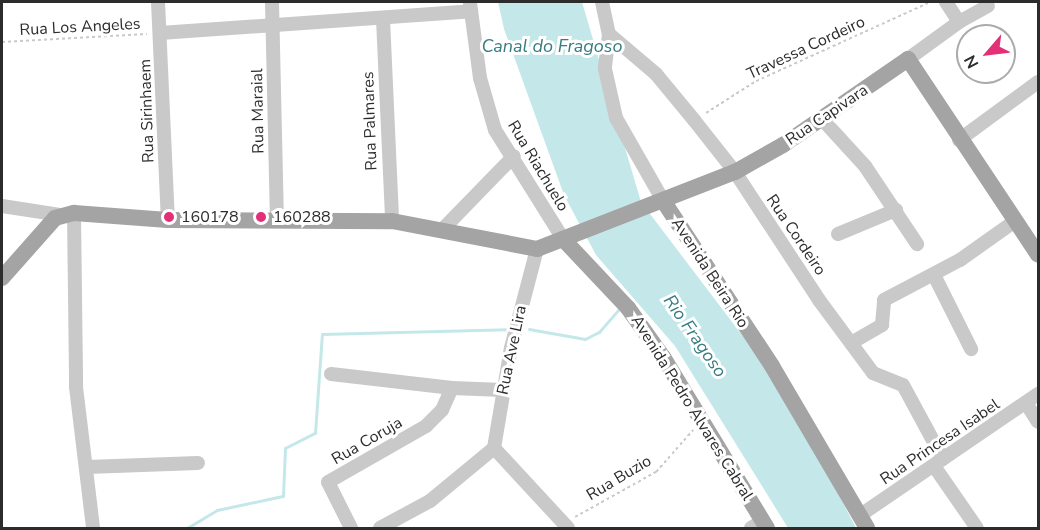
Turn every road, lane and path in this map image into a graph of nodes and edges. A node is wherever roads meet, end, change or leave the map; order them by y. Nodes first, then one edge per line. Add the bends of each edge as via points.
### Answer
1 (158, 2) edge
2 (272, 2) edge
3 (602, 2) edge
4 (930, 2) edge
5 (946, 2) edge
6 (470, 6) edge
7 (988, 6) dead end
8 (383, 19) junction
9 (959, 22) junction
10 (273, 26) junction
11 (160, 33) junction
12 (609, 34) junction
13 (2, 42) edge
14 (908, 59) junction
15 (1038, 82) edge
16 (822, 119) junction
17 (694, 120) junction
18 (959, 140) junction
19 (514, 156) junction
20 (735, 172) junction
21 (658, 204) junction
22 (2, 206) edge
23 (896, 210) junction
24 (67, 214) junction
25 (168, 220) junction
26 (277, 220) junction
27 (392, 221) junction
28 (1015, 221) junction
29 (442, 230) junction
30 (838, 234) dead end
31 (567, 237) junction
32 (917, 244) dead end
33 (537, 249) junction
34 (1038, 255) edge
35 (934, 275) junction
36 (2, 278) edge
37 (851, 343) junction
38 (970, 349) dead end
39 (331, 374) dead end
40 (452, 388) junction
41 (503, 390) junction
42 (1038, 394) edge
43 (1026, 403) junction
44 (700, 415) junction
45 (1038, 422) edge
46 (494, 448) junction
47 (938, 462) junction
48 (198, 463) dead end
49 (87, 466) junction
50 (863, 522) edge
51 (566, 526) edge
52 (760, 526) edge
53 (93, 528) edge
54 (351, 528) edge
55 (380, 528) edge
56 (977, 528) edge

1 - 11 street, Rua Sirinhaem
2 - 10 street, Rua Maraial
3 - 12 street, Avenida Beira Rio
4 - 17 path, Travessa Cordeiro via 756,81
5 - 9 street
6 - 8 street
6 - 19 street, Rua Riachuelo via 484,94 495,130
7 - 9 street, Rua Capivara
8 - 10 street
8 - 27 street, Rua Palmares
9 - 14 street, Rua Capivara
10 - 11 street
10 - 26 street, Rua Maraial
11 - 13 path, Rua Los Angeles
11 - 25 street, Rua Sirinhaem
12 - 17 street, Rua Cordeiro via 656,74
12 - 21 street, Avenida Beira Rio via 605,69 616,118
14 - 16 main road, Rua Capivara
14 - 18 main road
15 - 18 street
16 - 20 main road, Rua Capivara
16 - 23 street via 865,166
17 - 20 street, Rua Cordeiro
18 - 28 main road
19 - 29 street
19 - 31 street, Rua Riachuelo
20 - 21 main road, Rua Capivara
20 - 37 street, Rua Cordeiro
21 - 31 main road
21 - 50 main road, Avenida Beira Rio via 772,366
22 - 24 street
23 - 30 street
23 - 32 street
24 - 25 main road
24 - 36 main road
24 - 49 street via 76,387
25 - 26 main road
26 - 27 main road
27 - 29 main road
28 - 34 main road
28 - 35 street
29 - 33 main road
31 - 33 main road
31 - 44 main road, Avenida Pedro Alvares Cabral via 628,308
33 - 41 street, Rua Ave Lira
35 - 37 street via 884,300 882,325
35 - 38 street
37 - 47 street, Rua Cordeiro via 879,377 903,385
39 - 40 street
40 - 41 street
40 - 54 street, Rua Coruja via 442,411 426,426 328,482
41 - 46 street, Rua Ave Lira
42 - 43 street, Rua Princesa Isabel
43 - 45 street
43 - 47 street, Rua Princesa Isabel
44 - 51 path, Rua Buzio via 691,434 656,472
44 - 52 main road, Avenida Pedro Alvares Cabral
46 - 51 street
46 - 55 street via 430,501
47 - 50 street, Rua Princesa Isabel
47 - 56 street, Rua Cordeiro
48 - 49 street
49 - 53 street

